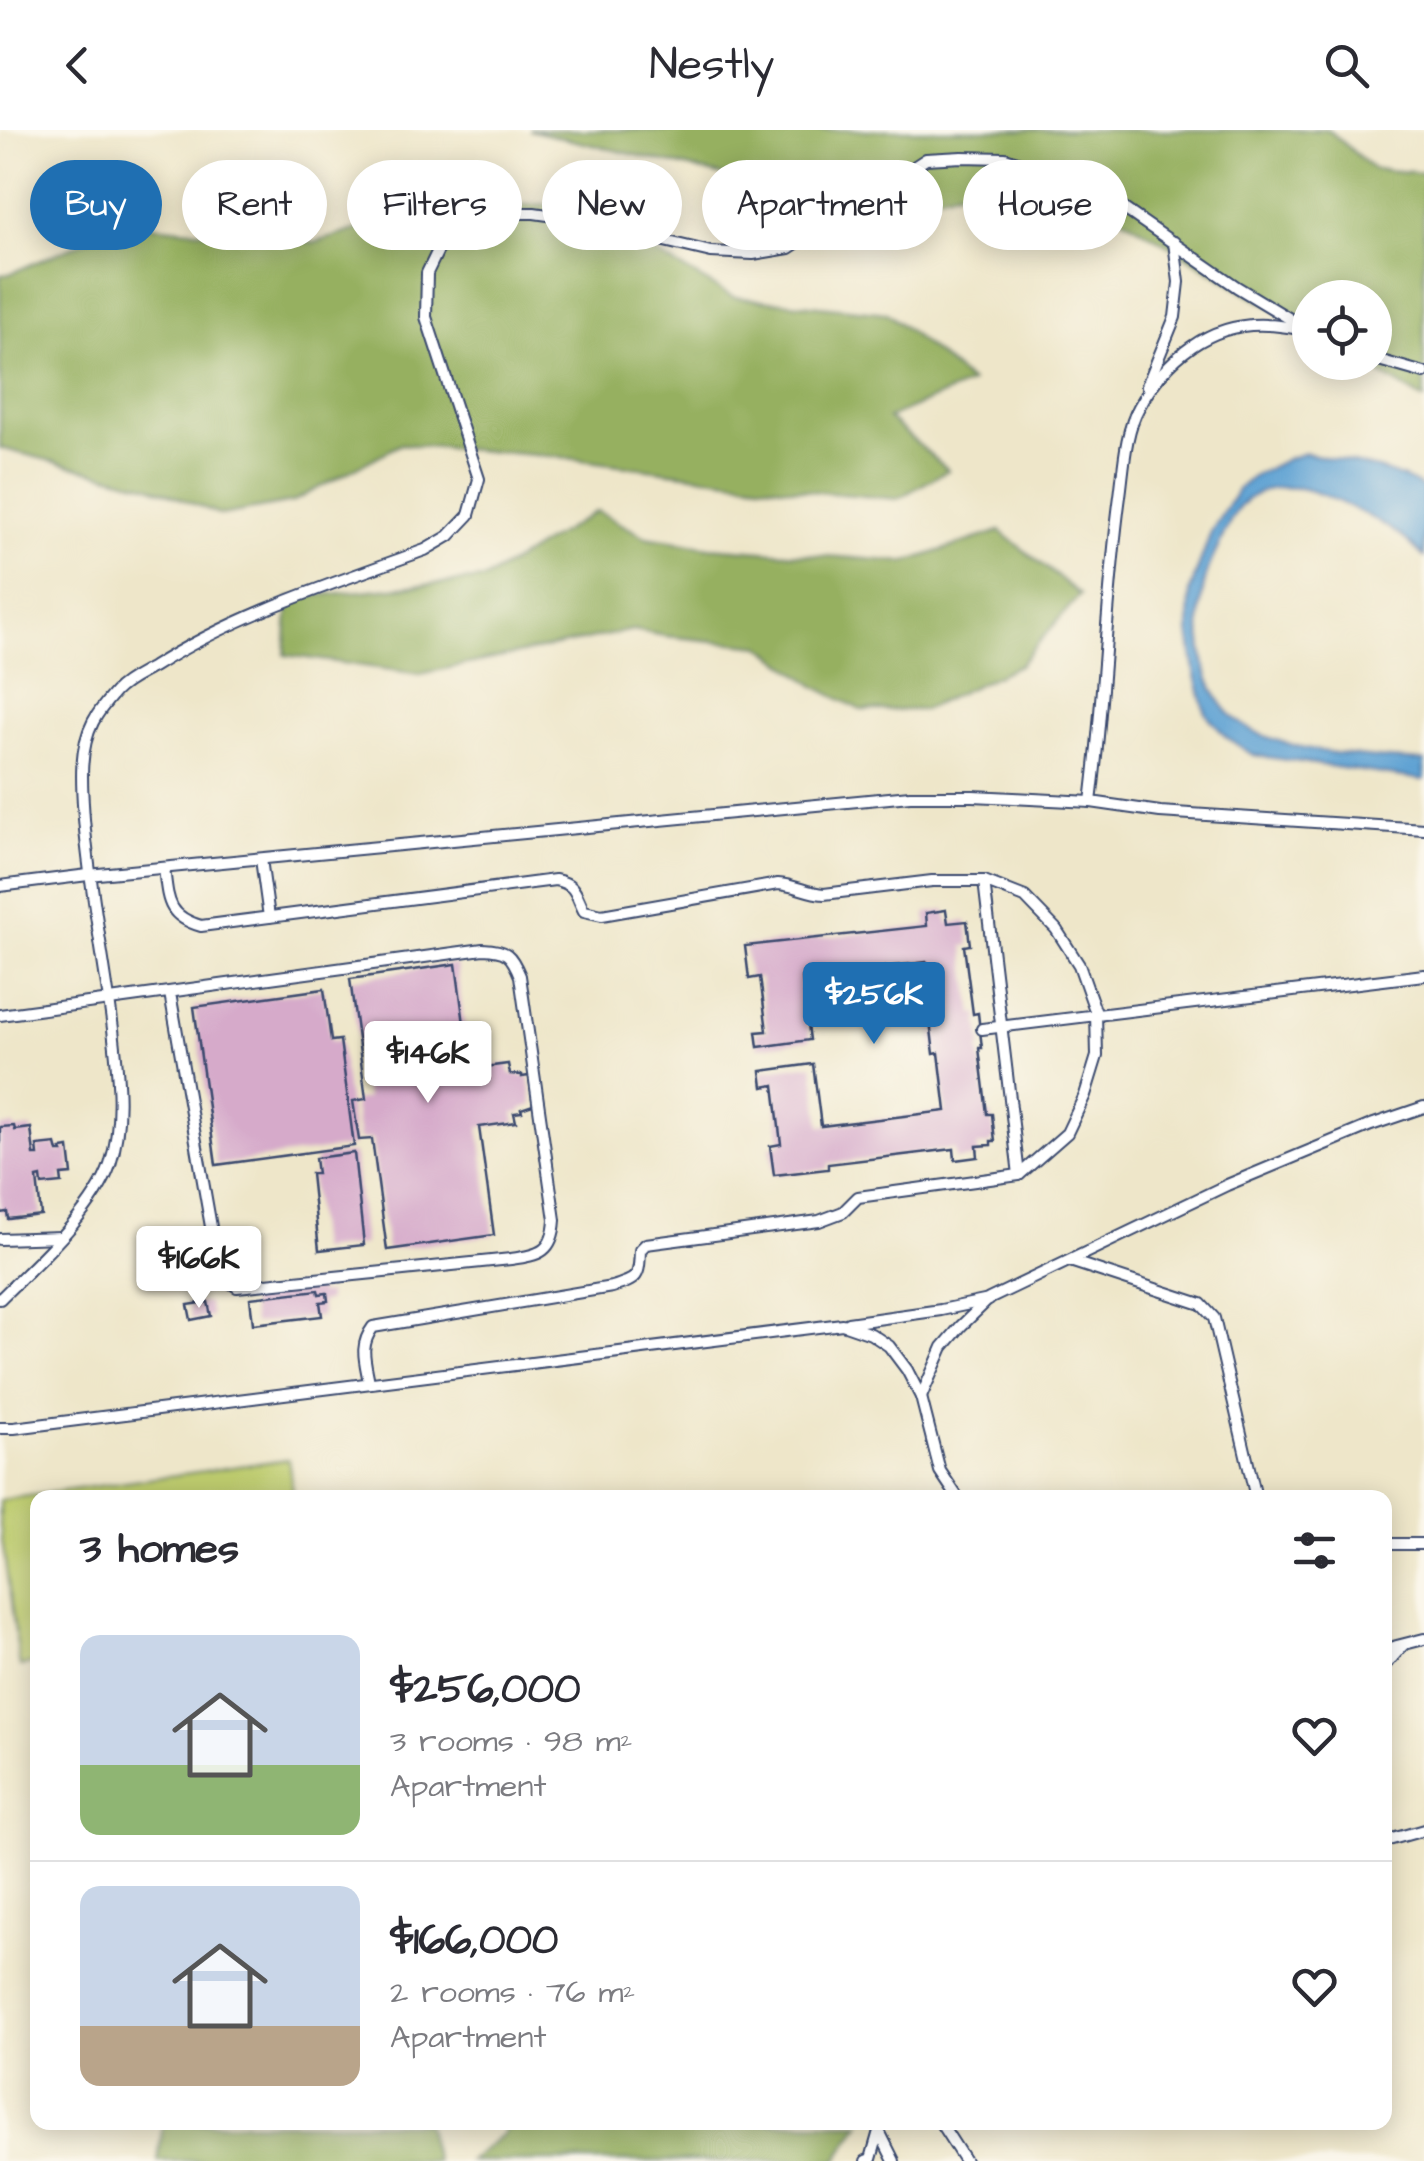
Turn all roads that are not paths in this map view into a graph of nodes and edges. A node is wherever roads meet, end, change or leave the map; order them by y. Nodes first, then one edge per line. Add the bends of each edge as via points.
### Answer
1 (1174, 242) junction
2 (1292, 320) edge
3 (1292, 328) edge
4 (1392, 364) edge
5 (1424, 372) edge
6 (1137, 410) junction
7 (1091, 802) junction
8 (1424, 829) edge
9 (261, 858) junction
10 (164, 868) junction
11 (88, 875) junction
12 (984, 881) junction
13 (0, 886) edge
14 (269, 917) junction
15 (1424, 975) edge
16 (170, 992) junction
17 (109, 1001) junction
18 (1096, 1013) junction
19 (0, 1014) edge
20 (1001, 1026) junction
21 (982, 1028) dead end
22 (1424, 1107) edge
23 (1020, 1174) junction
24 (60, 1237) junction
25 (0, 1240) edge
26 (1070, 1260) junction
27 (0, 1299) edge
28 (990, 1300) junction
29 (842, 1324) junction
30 (369, 1382) junction
31 (921, 1398) junction
32 (0, 1428) edge
33 (953, 1490) edge
34 (1254, 1490) edge
35 (1392, 1544) edge
36 (1424, 1544) edge
37 (1424, 1639) edge
38 (1404, 1644) junction
39 (1392, 1647) edge
40 (1392, 1658) edge
41 (1424, 1830) edge
42 (1392, 1839) edge
43 (878, 2130) edge
44 (880, 2130) edge
45 (945, 2130) edge
46 (866, 2161) edge
47 (894, 2161) edge
48 (965, 2161) edge

1 - 2 lane
1 - 6 lane via 1174,317
1 - 11 lane via 1120,206 1045,172 1005,158 976,157 926,159 790,248 753,254 711,252 534,213 467,219 443,240 428,273 426,317 479,479 469,514 425,550 259,611 117,689 92,723 83,756
3 - 6 lane via 1266,324 1203,338 1158,378
4 - 5 lane
6 - 7 lane via 1111,564
7 - 8 lane
7 - 9 lane via 910,796
9 - 10 lane
9 - 14 lane
10 - 11 lane
10 - 14 lane via 172,908 184,921 201,926
11 - 13 lane
11 - 17 lane
12 - 14 lane via 824,894 778,884 602,915 584,911 574,888 554,880
12 - 18 lane via 1025,897 1056,929 1080,966
12 - 20 lane
15 - 18 lane
16 - 16 lane via 483,949 512,957 555,1220 548,1246 511,1259 236,1287 216,1261
16 - 17 lane
17 - 19 lane
17 - 24 lane via 117,1137 92,1198
18 - 20 lane
18 - 23 lane via 1097,1056 1085,1095 1067,1133
20 - 21 lane
20 - 23 lane
22 - 26 lane via 1227,1184
23 - 30 lane via 858,1197 819,1221 646,1244 632,1281 374,1327 364,1339
24 - 25 lane
24 - 27 lane
26 - 28 lane
26 - 34 lane via 1201,1304 1214,1318
28 - 29 lane
28 - 31 lane via 943,1347
29 - 30 lane
29 - 31 lane via 889,1346
30 - 32 lane
31 - 33 lane via 940,1471
35 - 36 lane
37 - 38 lane
38 - 39 lane
38 - 40 lane
41 - 42 lane
43 - 46 lane
44 - 47 lane
45 - 48 lane

